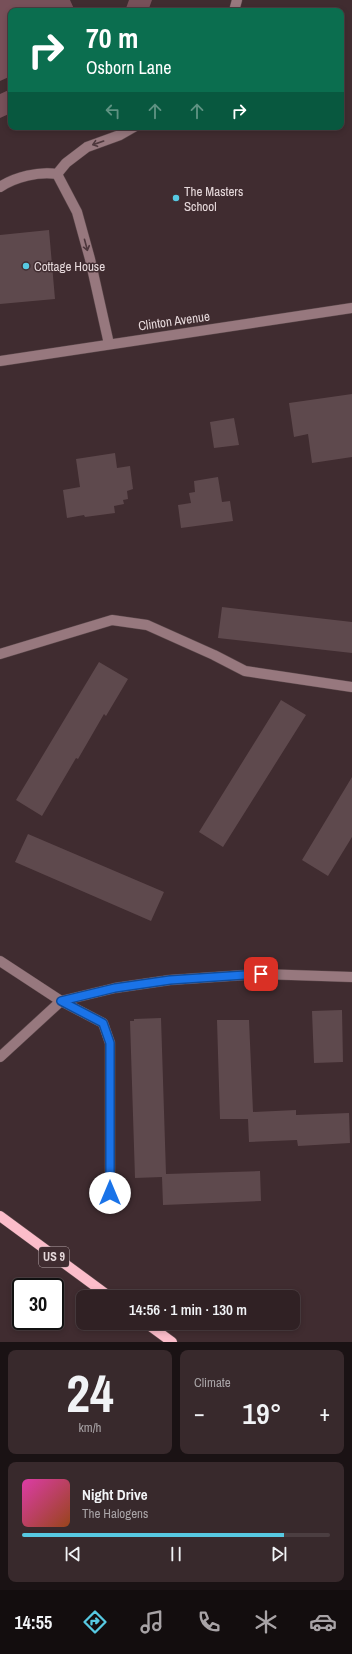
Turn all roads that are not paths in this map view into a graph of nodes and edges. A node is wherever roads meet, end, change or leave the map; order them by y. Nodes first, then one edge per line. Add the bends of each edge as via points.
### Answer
1 (129, 130) edge
2 (57, 174) junction
3 (0, 187) edge
4 (352, 308) edge
5 (109, 344) junction
6 (0, 361) edge
7 (0, 654) edge
8 (352, 687) edge
9 (0, 961) edge
10 (352, 977) edge
11 (61, 1001) junction
12 (0, 1057) edge
13 (110, 1193) dead end
14 (0, 1216) edge
15 (100, 1290) edge
16 (156, 1330) edge
17 (172, 1342) edge

1 -> 2 street via 87,147 66,163
2 - 3 street via 27,176
2 -> 5 street via 77,212
4 - 5 street, Clinton Avenue
5 - 6 street, Clinton Avenue
7 - 8 street via 112,620 147,625 214,654 245,671
9 - 11 street
10 - 11 street via 261,974 170,980 115,988
11 - 12 street
11 - 13 street via 103,1023 110,1043
14 - 15 main road, US 9
16 - 17 main road

